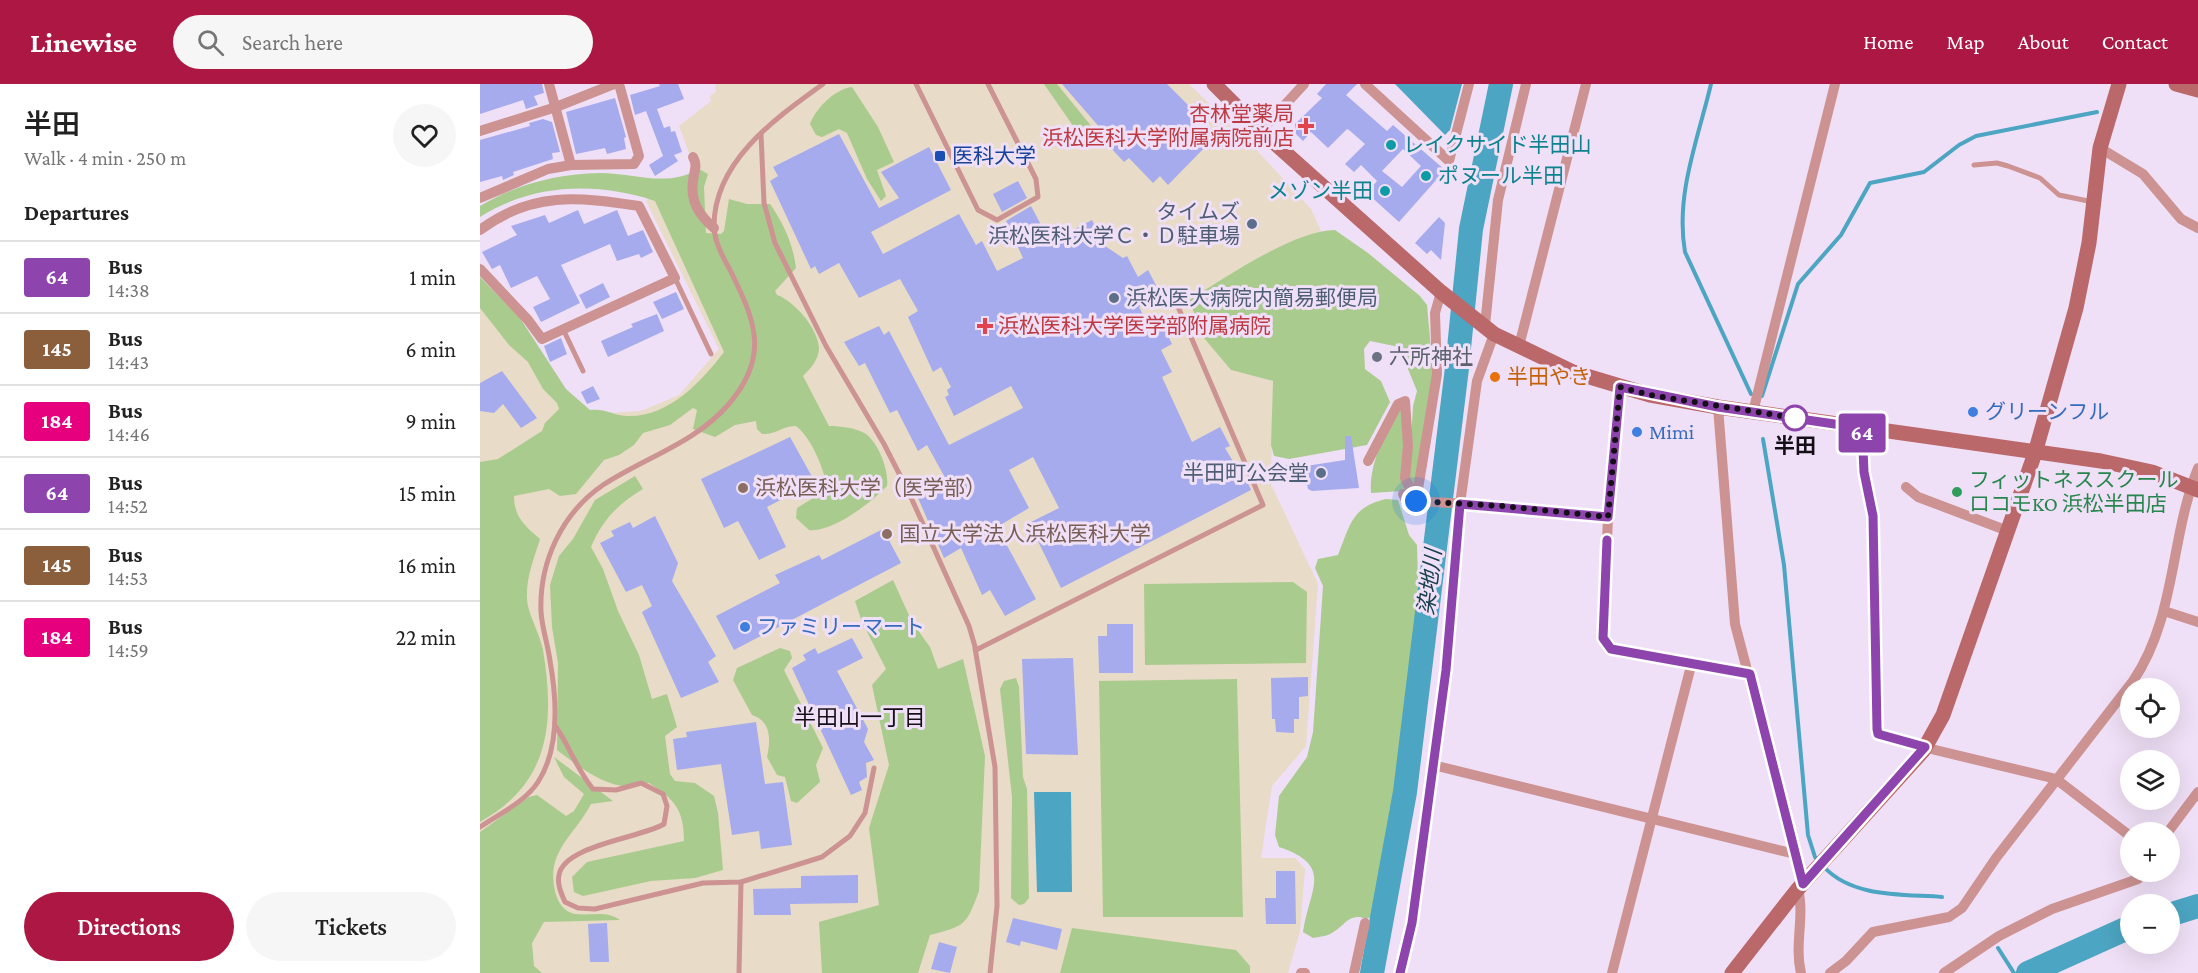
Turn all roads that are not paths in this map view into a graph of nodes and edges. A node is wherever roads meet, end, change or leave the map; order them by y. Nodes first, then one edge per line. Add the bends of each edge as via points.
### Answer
1 (549, 84) edge
2 (614, 84) edge
3 (619, 84) edge
4 (823, 84) edge
5 (916, 84) edge
6 (988, 84) edge
7 (1214, 84) edge
8 (1304, 84) edge
9 (1365, 84) edge
10 (1469, 84) edge
11 (1526, 84) edge
12 (1586, 84) edge
13 (1835, 84) edge
14 (2119, 84) edge
15 (2176, 84) edge
16 (2198, 90) edge
17 (556, 107) junction
18 (480, 131) edge
19 (1261, 131) junction
20 (761, 134) junction
21 (2100, 148) junction
22 (693, 157) dead end
23 (571, 165) junction
24 (1974, 165) dead end
25 (480, 198) edge
26 (2094, 202) junction
27 (714, 228) junction
28 (2198, 228) edge
29 (480, 230) edge
30 (480, 269) edge
31 (675, 278) junction
32 (1441, 292) junction
33 (1176, 302) dead end
34 (1485, 326) junction
35 (563, 329) junction
36 (1519, 346) junction
37 (711, 354) dead end
38 (583, 371) dead end
39 (1620, 387) junction
40 (1718, 407) junction
41 (1753, 412) junction
42 (1862, 428) junction
43 (2035, 453) junction
44 (1368, 461) dead end
45 (2198, 468) edge
46 (1906, 487) dead end
47 (2194, 488) edge
48 (1403, 494) dead end
49 (1419, 501) junction
50 (1458, 503) junction
51 (1608, 517) junction
52 (2008, 531) junction
53 (2164, 611) junction
54 (2198, 622) edge
55 (976, 650) junction
56 (1692, 662) junction
57 (1750, 674) junction
58 (556, 727) junction
59 (1925, 747) junction
60 (1433, 765) junction
61 (874, 768) dead end
62 (2056, 779) junction
63 (2198, 792) edge
64 (1650, 817) junction
65 (2176, 822) edge
66 (480, 827) edge
67 (2120, 828) edge
68 (1795, 854) junction
69 (741, 882) junction
70 (2129, 882) edge
71 (1800, 887) junction
72 (1365, 923) dead end
73 (739, 973) edge
74 (990, 973) edge
75 (1354, 973) edge
76 (1400, 973) edge
77 (1612, 973) edge
78 (1732, 973) edge
79 (1802, 973) edge
80 (1830, 973) edge
81 (1944, 973) edge

1 - 17 street
2 - 17 street
3 - 23 street via 639,156 630,165
4 - 20 lane
5 - 6 lane via 978,210 997,220 1038,197 1036,179
7 - 19 street
8 - 19 street
9 - 10 street via 1449,160
11 - 34 street via 1498,200
12 - 36 street
13 - 41 street
14 - 21 street
15 - 16 street
17 - 18 street
17 - 23 street
19 - 32 street
20 - 27 lane via 726,176 717,201
20 - 55 lane via 764,203 775,243 826,346 909,493
21 - 26 street
21 - 28 street via 2143,174 2181,219
22 - 27 street via 697,164 693,199 701,217
23 - 25 street via 532,174
24 - 26 lane via 2008,166 2040,178 2059,195
26 - 43 street via 2076,308
27 - 58 lane via 721,253 753,319 757,342 752,363 744,385 708,426 587,496 562,529 543,579 541,613 551,664
29 - 31 street via 500,215 550,199 577,198 639,206
30 - 35 street via 542,339
31 - 35 street
31 - 37 lane
32 - 34 street
32 - 49 street via 1435,313 1437,374
33 - 55 lane via 1263,505
34 - 36 street
34 - 50 street
35 - 38 lane
36 - 39 street via 1573,372
39 - 40 street
39 - 51 street
40 - 41 street
40 - 57 street via 1735,624
41 - 42 street
42 - 43 street
42 - 59 street via 1864,472 1873,516 1877,729 1878,734 1887,738
43 - 47 street via 2152,472
43 - 52 street
44 - 49 street via 1398,404 1405,401 1405,478
45 - 47 street
46 - 52 street via 1918,497
47 - 53 street via 2182,516
48 - 49 street via 1411,510
49 - 50 street
50 - 51 street
50 - 60 street via 1446,670
51 - 56 street via 1603,638 1611,649 1622,653
52 - 59 street via 1943,715
53 - 54 street
53 - 62 street via 2146,661
55 - 74 lane via 974,644 995,767 997,906
56 - 57 street
56 - 64 street
57 - 68 street
58 - 66 lane via 549,759 538,782 515,804
58 - 69 lane via 592,789 616,790 641,783 663,794 667,806 664,824 653,831 580,853 565,862 559,873 565,902 595,909 703,883
59 - 62 street
59 - 71 street
60 - 64 street
60 - 76 street via 1412,923
61 - 69 lane via 865,813 850,836 822,857
62 - 67 street
62 - 80 street via 1962,908 1949,917 1873,932
63 - 65 street
64 - 68 street
64 - 77 street
68 - 71 street
69 - 73 lane
70 - 81 street via 2052,909 1999,936
71 - 78 street
71 - 79 street via 1798,956
72 - 75 street

